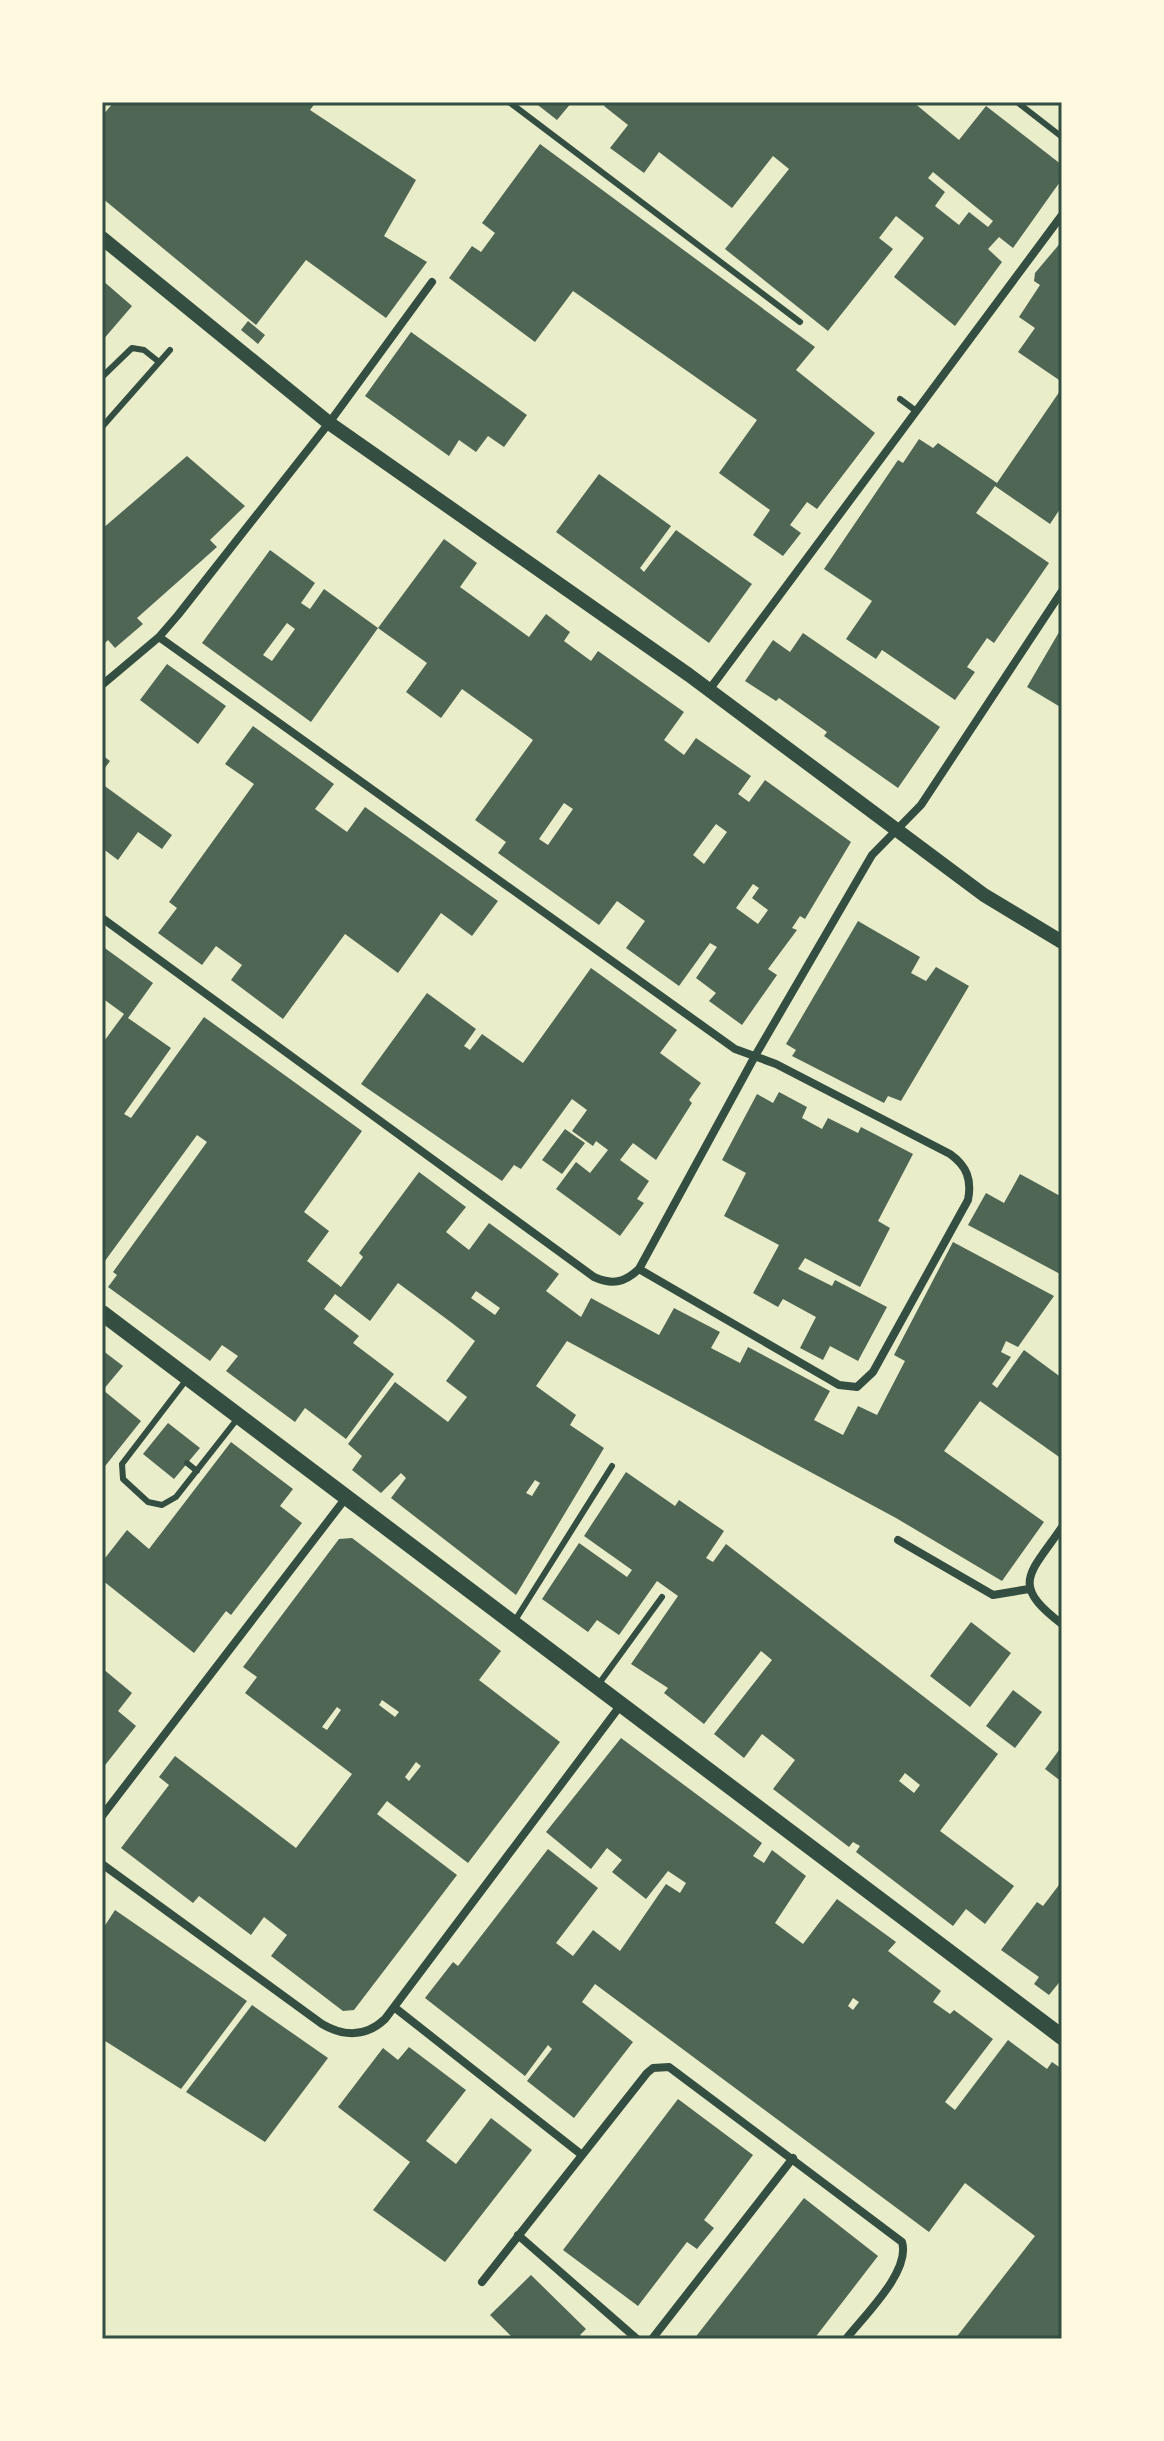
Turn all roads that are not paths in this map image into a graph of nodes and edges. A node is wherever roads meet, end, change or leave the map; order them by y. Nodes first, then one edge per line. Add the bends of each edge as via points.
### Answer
1 (509, 102) edge
2 (1017, 102) edge
3 (1062, 137) edge
4 (1062, 215) edge
5 (102, 238) edge
6 (432, 282) dead end
7 (800, 322) dead end
8 (170, 350) dead end
9 (159, 362) junction
10 (102, 377) edge
11 (900, 399) dead end
12 (916, 411) junction
13 (329, 423) junction
14 (102, 427) edge
15 (1062, 591) edge
16 (159, 637) junction
17 (102, 685) edge
18 (709, 690) junction
19 (897, 830) junction
20 (102, 918) edge
21 (1062, 942) edge
22 (755, 1056) junction
23 (639, 1269) junction
24 (102, 1313) edge
25 (188, 1379) junction
26 (238, 1418) junction
27 (187, 1463) dead end
28 (612, 1466) dead end
29 (197, 1471) junction
30 (345, 1499) junction
31 (1062, 1527) edge
32 (898, 1540) dead end
33 (1029, 1589) junction
34 (662, 1597) dead end
35 (1062, 1624) edge
36 (512, 1625) junction
37 (596, 1688) junction
38 (620, 1706) junction
39 (102, 1816) edge
40 (102, 1864) edge
41 (394, 2007) junction
42 (1062, 2037) edge
43 (582, 2155) junction
44 (793, 2158) junction
45 (518, 2235) junction
46 (482, 2282) dead end
47 (637, 2339) edge
48 (652, 2339) edge
49 (846, 2339) edge

1 - 7 lane
2 - 3 lane
4 - 12 street
5 - 13 street
6 - 13 street
8 - 9 lane
9 - 10 lane via 132,348
9 - 14 lane
11 - 12 lane
12 - 18 street
13 - 16 street
13 - 18 street
15 - 19 street via 921,805
16 - 17 street
16 - 22 street via 735,1049
18 - 19 street
19 - 21 street via 1009,912
19 - 22 street via 872,855
20 - 23 street via 594,1277 619,1282
22 - 23 street
22 - 23 street via 958,1159 969,1177 968,1200 873,1372 857,1387 839,1385
24 - 25 main road
25 - 26 main road
25 - 29 lane via 125,1458 121,1471 148,1502 162,1505 176,1497
26 - 29 lane
26 - 30 main road
27 - 29 lane
28 - 36 lane
30 - 36 main road
30 - 39 street
31 - 33 street via 1033,1570
32 - 33 street via 993,1595
33 - 35 street via 1033,1600
34 - 37 lane
36 - 37 main road
37 - 38 main road
38 - 41 street
38 - 42 main road
40 - 41 street via 333,2030 366,2032
41 - 43 street
43 - 44 street via 647,2073 661,2066 677,2071
43 - 45 street
44 - 48 street
44 - 49 street via 896,2236 905,2251 902,2267
45 - 46 street
45 - 47 street

